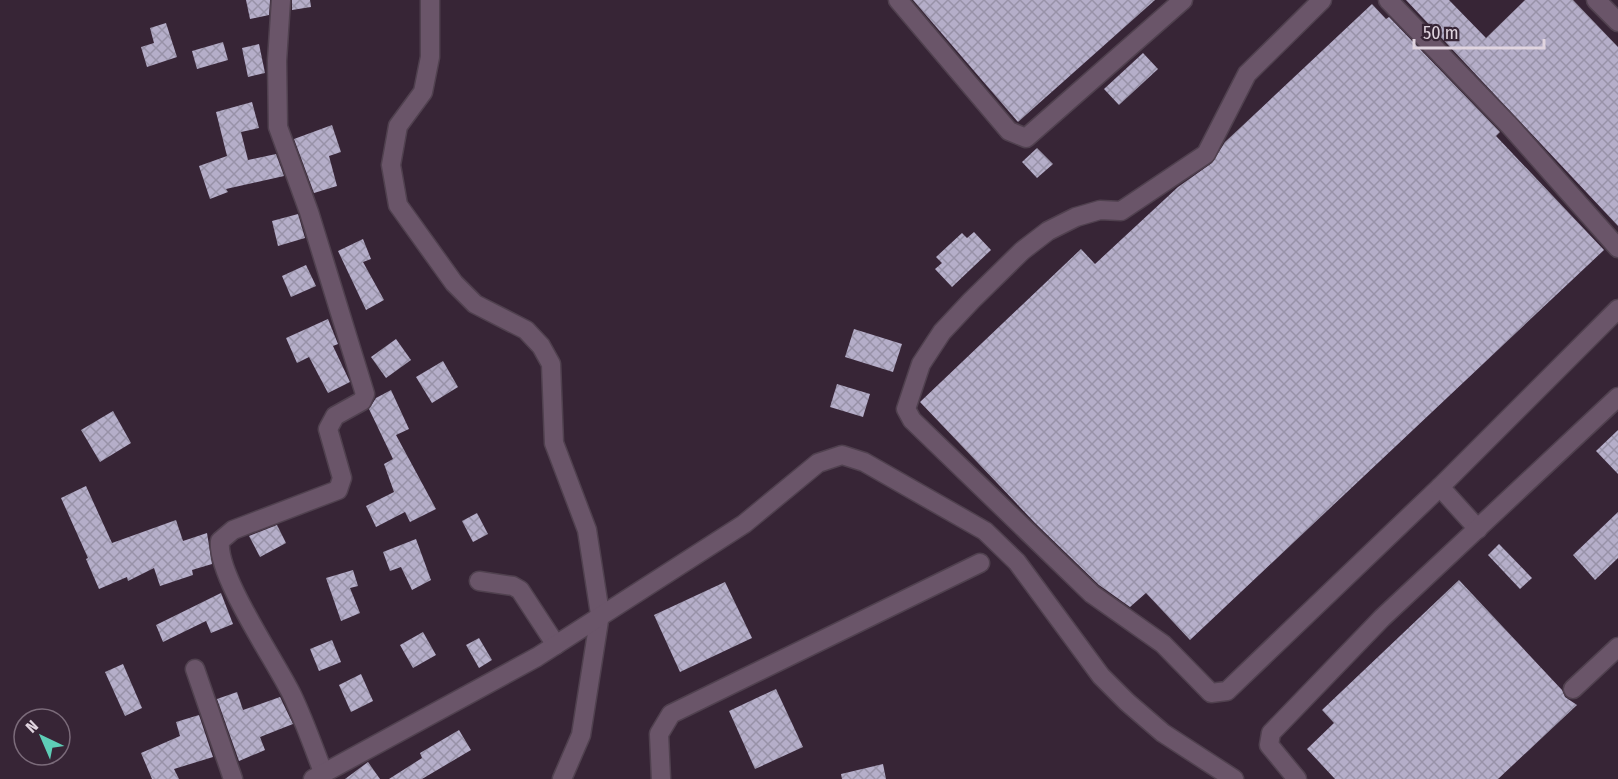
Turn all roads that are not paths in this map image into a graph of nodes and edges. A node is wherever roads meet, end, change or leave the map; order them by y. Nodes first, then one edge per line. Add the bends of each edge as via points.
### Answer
1 (280, 0) edge
2 (430, 0) edge
3 (898, 0) edge
4 (1183, 0) edge
5 (1322, 0) edge
6 (1388, 0) edge
7 (1596, 0) edge
8 (1618, 22) edge
9 (1618, 248) edge
10 (1618, 309) edge
11 (1614, 409) edge
12 (1440, 487) junction
13 (1478, 529) junction
14 (980, 563) dead end
15 (479, 581) dead end
16 (600, 614) junction
17 (556, 645) junction
18 (1618, 646) edge
19 (195, 669) dead end
20 (1573, 689) dead end
21 (318, 776) edge
22 (233, 779) edge
23 (562, 779) edge
24 (661, 779) edge
25 (1234, 779) edge
26 (1297, 779) edge

1 - 21 street via 278,127 309,212 365,394 363,401 335,416 328,429 342,478 338,490 233,530 220,541 219,553 292,696
2 - 16 street via 430,57 423,92 398,126 391,165 398,204 454,283 476,304 526,330 551,364 554,443 587,530
3 - 4 street via 1010,131 1026,138
5 - 12 street via 1246,74 1206,154 1120,211 1100,210 1048,231 971,301 921,364 906,409 912,420 1092,594 1163,644 1211,693 1227,691
6 - 9 street via 1510,126
7 - 8 street
10 - 12 street
11 - 13 street
12 - 13 street
13 - 26 street via 1382,618 1271,733 1269,745
14 - 24 street via 671,714 659,734
15 - 17 street via 520,590
16 - 17 street
16 - 23 street via 581,735
16 - 25 street via 744,524 818,463 852,456 985,531 1017,562 1114,689 1163,733
17 - 21 street via 493,684
18 - 20 street
19 - 22 street

